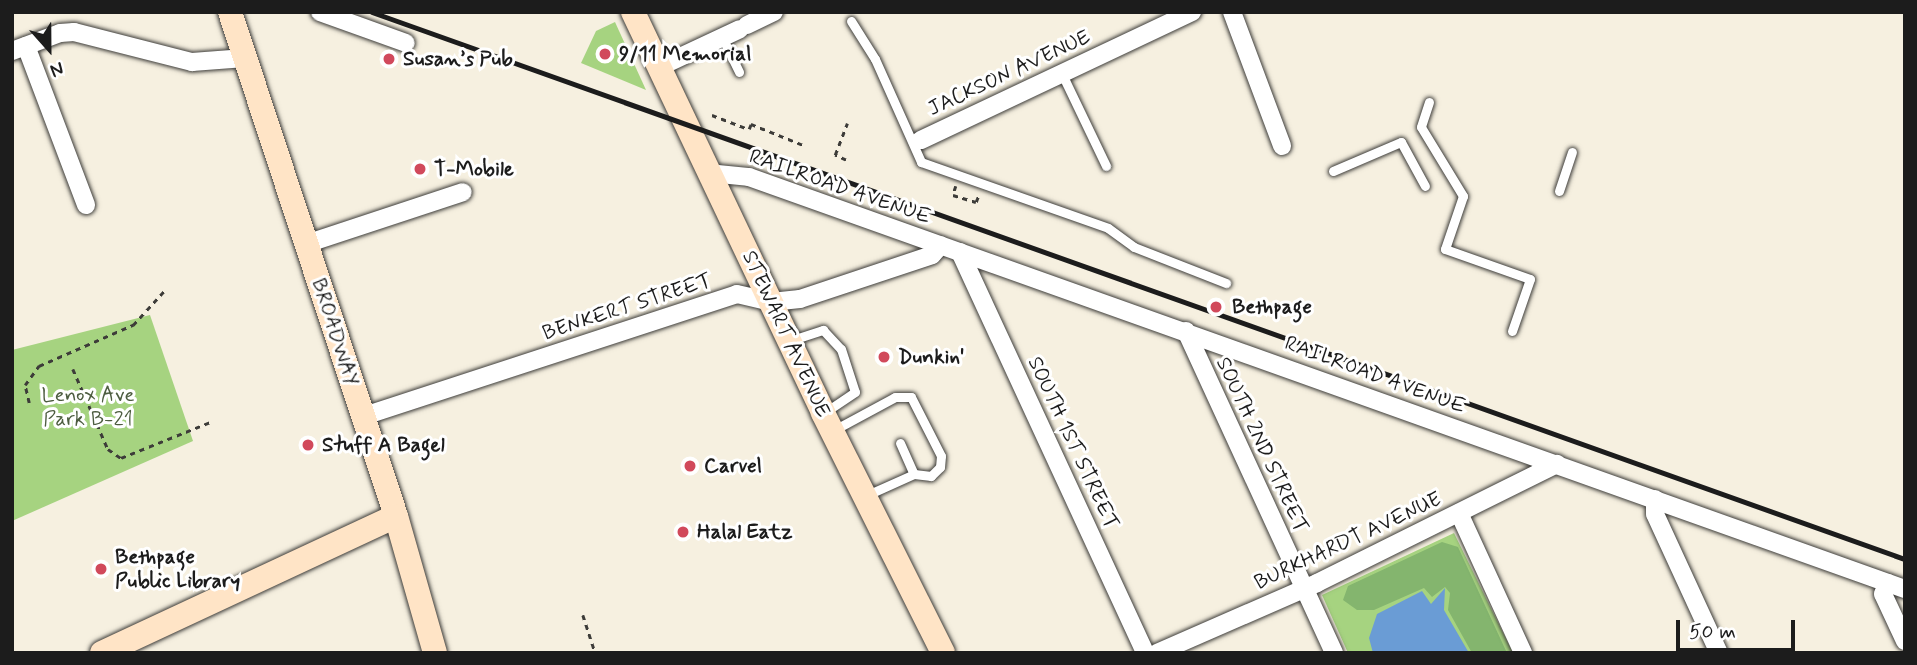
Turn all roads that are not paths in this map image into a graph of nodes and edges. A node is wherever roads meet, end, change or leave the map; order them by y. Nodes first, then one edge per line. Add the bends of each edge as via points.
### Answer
1 (230, 12) edge
2 (320, 12) edge
3 (633, 12) edge
4 (774, 12) edge
5 (1192, 12) edge
6 (1232, 12) edge
7 (851, 21) dead end
8 (722, 37) junction
9 (406, 43) dead end
10 (19, 49) edge
11 (245, 58) junction
12 (659, 67) junction
13 (740, 72) dead end
14 (1062, 74) junction
15 (1429, 102) dead end
16 (921, 140) dead end
17 (1282, 146) dead end
18 (1572, 152) dead end
19 (1106, 166) dead end
20 (1333, 171) dead end
21 (709, 173) junction
22 (1425, 186) dead end
23 (1559, 191) dead end
24 (463, 192) dead end
25 (86, 205) dead end
26 (306, 244) junction
27 (941, 245) junction
28 (960, 252) junction
29 (1226, 284) dead end
30 (771, 302) junction
31 (1186, 331) junction
32 (1512, 331) dead end
33 (789, 341) junction
34 (364, 416) junction
35 (828, 422) junction
36 (900, 443) dead end
37 (1556, 464) junction
38 (914, 474) junction
39 (865, 495) junction
40 (1655, 499) junction
41 (1459, 513) junction
42 (396, 516) junction
43 (1896, 586) edge
44 (1304, 589) junction
45 (1905, 641) edge
46 (102, 653) edge
47 (435, 653) edge
48 (943, 653) edge
49 (1145, 653) edge
50 (1157, 653) edge
51 (1334, 653) edge
52 (1523, 653) edge
53 (1719, 653) edge

1 - 11 main road, BROADWAY
2 - 9 street
3 - 12 main road, STEWART AVENUE
4 - 8 street
5 - 14 street, JACKSON AVENUE
6 - 17 street
7 - 29 lane via 875,59 921,162 1108,228 1134,247
8 - 12 street
8 - 13 lane
10 - 11 street via 74,32 192,62
10 - 25 street
11 - 26 main road, BROADWAY
12 - 21 main road, STEWART AVENUE
14 - 16 street, JACKSON AVENUE
14 - 19 lane
15 - 32 lane via 1421,127 1463,196 1446,249 1530,279
18 - 23 lane
20 - 22 lane via 1401,142
21 - 27 street, RAILROAD AVENUE via 749,177
21 - 30 main road, STEWART AVENUE
24 - 26 street
26 - 34 main road, BROADWAY
27 - 28 street, RAILROAD AVENUE
27 - 30 street, BENKERT STREET via 932,255 800,299
28 - 31 street, RAILROAD AVENUE
28 - 49 street, SOUTH 1ST STREET
30 - 33 main road, STEWART AVENUE
30 - 34 street, BENKERT STREET via 737,295
31 - 37 street, RAILROAD AVENUE
31 - 44 street, SOUTH 2ND STREET
33 - 35 main road, STEWART AVENUE
33 - 35 lane via 823,330 841,349 855,393
34 - 42 main road, BROADWAY
35 - 38 lane via 911,397 941,456 940,467 931,476
35 - 39 main road, STEWART AVENUE
36 - 38 lane
37 - 40 street, RAILROAD AVENUE
37 - 41 street, BURKHARDT AVENUE
38 - 39 lane
39 - 48 main road, STEWART AVENUE
40 - 43 street, RAILROAD AVENUE
40 - 53 street via 1655,514
41 - 44 street, BURKHARDT AVENUE
41 - 52 street
42 - 46 main road
42 - 47 main road, BROADWAY
43 - 45 street via 1883,594
44 - 50 street, BURKHARDT AVENUE
44 - 51 street, SOUTH 2ND STREET

